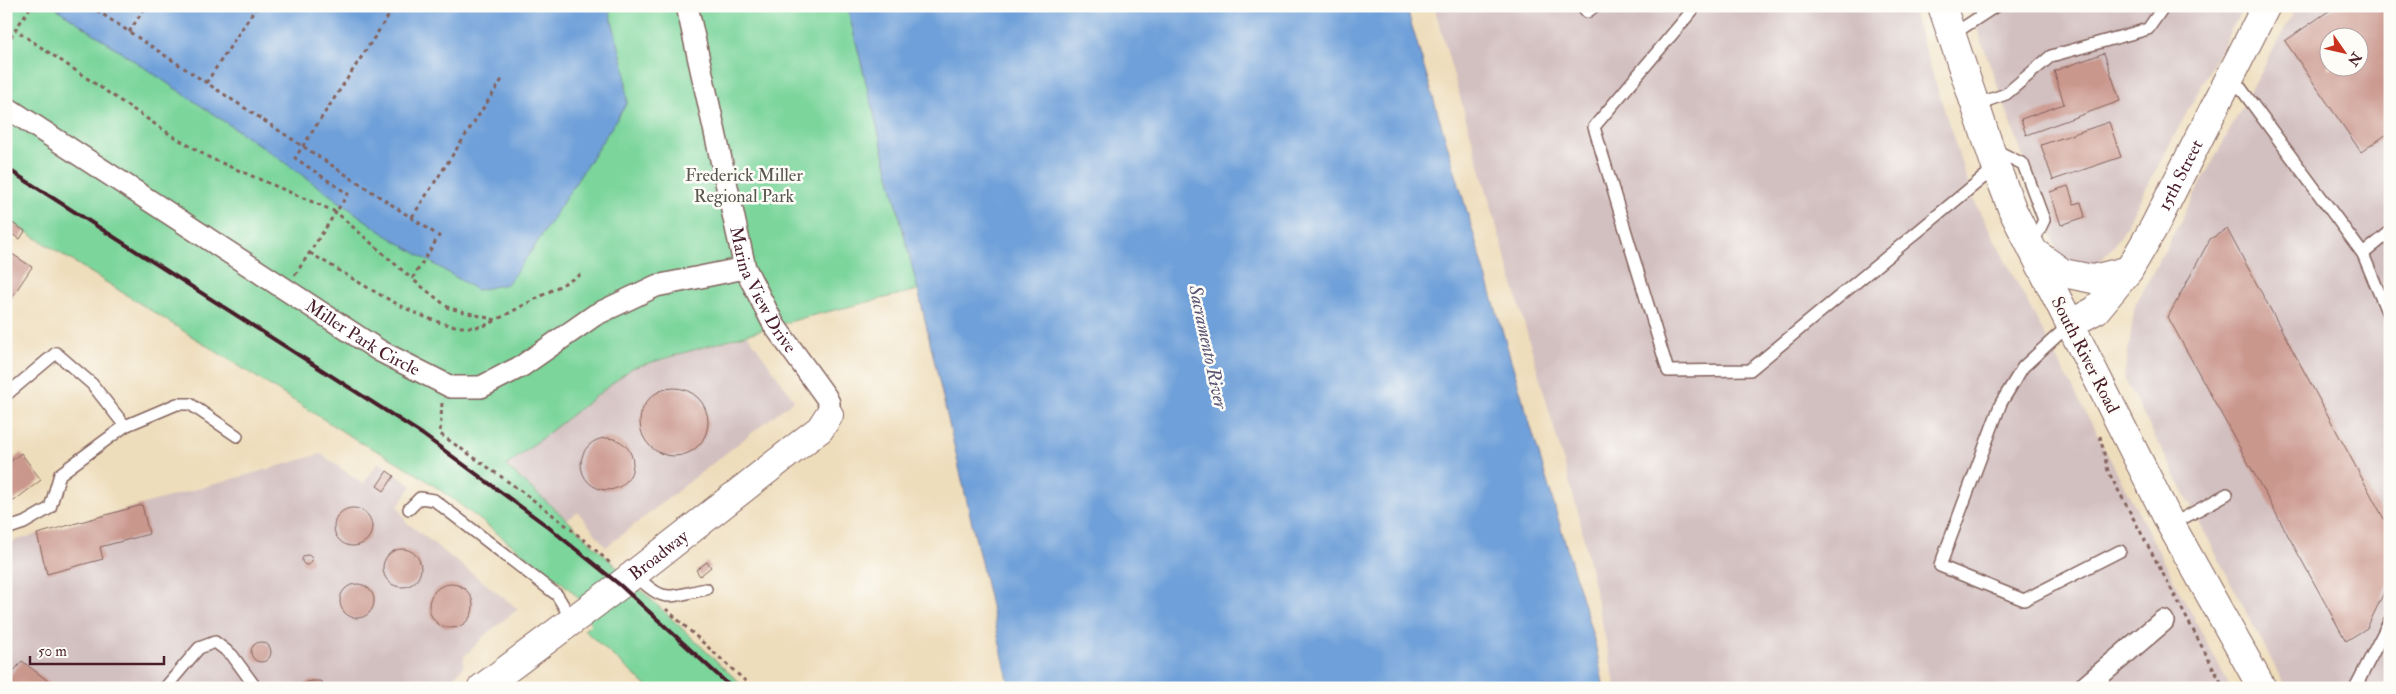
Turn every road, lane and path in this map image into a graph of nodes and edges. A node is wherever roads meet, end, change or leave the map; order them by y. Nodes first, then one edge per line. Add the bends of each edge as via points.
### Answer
1 (31, 6) edge
2 (90, 6) edge
3 (146, 6) edge
4 (257, 6) edge
5 (395, 6) edge
6 (687, 6) edge
7 (1582, 6) edge
8 (1595, 6) edge
9 (1696, 6) edge
10 (1942, 6) edge
11 (1996, 6) edge
12 (2164, 6) edge
13 (2266, 6) edge
14 (129, 32) junction
15 (20, 33) dead end
16 (1952, 35) junction
17 (6, 44) edge
18 (2230, 74) junction
19 (503, 78) dead end
20 (206, 83) junction
21 (1975, 105) junction
22 (6, 108) edge
23 (303, 146) junction
24 (1992, 157) junction
25 (336, 212) junction
26 (412, 217) junction
27 (2390, 232) edge
28 (2033, 249) junction
29 (310, 254) junction
30 (2363, 254) junction
31 (304, 263) dead end
32 (745, 268) junction
33 (2129, 270) junction
34 (582, 274) dead end
35 (412, 279) junction
36 (2390, 319) edge
37 (496, 320) junction
38 (2070, 324) junction
39 (442, 383) junction
40 (6, 395) edge
41 (829, 415) joint
42 (125, 426) junction
43 (2098, 428) dead end
44 (237, 436) dead end
45 (2227, 494) dead end
46 (409, 510) dead end
47 (2171, 525) junction
48 (6, 528) edge
49 (2120, 551) dead end
50 (631, 576) junction
51 (706, 589) dead end
52 (662, 606) dead end
53 (572, 620) junction
54 (2390, 620) edge
55 (2163, 621) dead end
56 (166, 688) edge
57 (256, 688) edge
58 (482, 688) edge
59 (753, 688) edge
60 (2084, 688) edge
61 (2224, 688) edge
62 (2262, 688) edge
63 (2356, 688) edge

1 - 17 path
2 - 14 path
3 - 14 path
4 - 20 path
5 - 23 path
6 - 32 street, Marina View Drive
7 - 8 lane via 1587,12
9 - 24 lane via 1594,127 1668,371 1750,370
10 - 16 street, South River Road
11 - 16 lane
12 - 21 lane via 2148,29 2051,56 2006,94
13 - 18 street, 15th Street
14 - 20 path
15 - 25 path via 210,158
16 - 21 street, South River Road
18 - 30 lane
18 - 33 street, 15th Street via 2154,227
19 - 26 path
20 - 23 path
21 - 24 street, South River Road
22 - 39 street, Miller Park Circle via 380,351
23 - 25 path via 295,158 348,194
23 - 26 path
24 - 28 street, South River Road via 2013,211
25 - 29 path
25 - 35 path
26 - 35 path via 439,236
27 - 30 lane
28 - 33 street via 2063,274 2094,279
28 - 38 street, South River Road
29 - 31 path
29 - 37 path via 434,321 466,327 487,326
30 - 36 lane
32 - 39 street, Miller Park Circle via 656,286 595,315 522,366 481,387 451,388
32 - 41 street, Marina View Drive via 774,325 826,397
33 - 38 street, 15th Street via 2096,310
34 - 37 path
35 - 37 path via 449,308
38 - 47 street, South River Road
38 - 49 lane via 2024,368 2002,403 1940,566 2024,600
39 - 50 path via 440,434 545,508
40 - 42 lane via 56,353 92,384
41 - 50 street, Broadway via 820,428
42 - 44 lane via 177,404 190,404
42 - 48 lane via 60,474 50,508 24,523
43 - 61 path via 2108,471
45 - 47 lane
46 - 53 lane via 420,498 434,500 557,595
47 - 62 street, South River Road
50 - 51 lane via 661,596
50 - 53 street, Broadway
52 - 59 path
53 - 58 street, Broadway
54 - 63 lane
55 - 60 street
56 - 57 lane via 199,648 215,642 232,655

